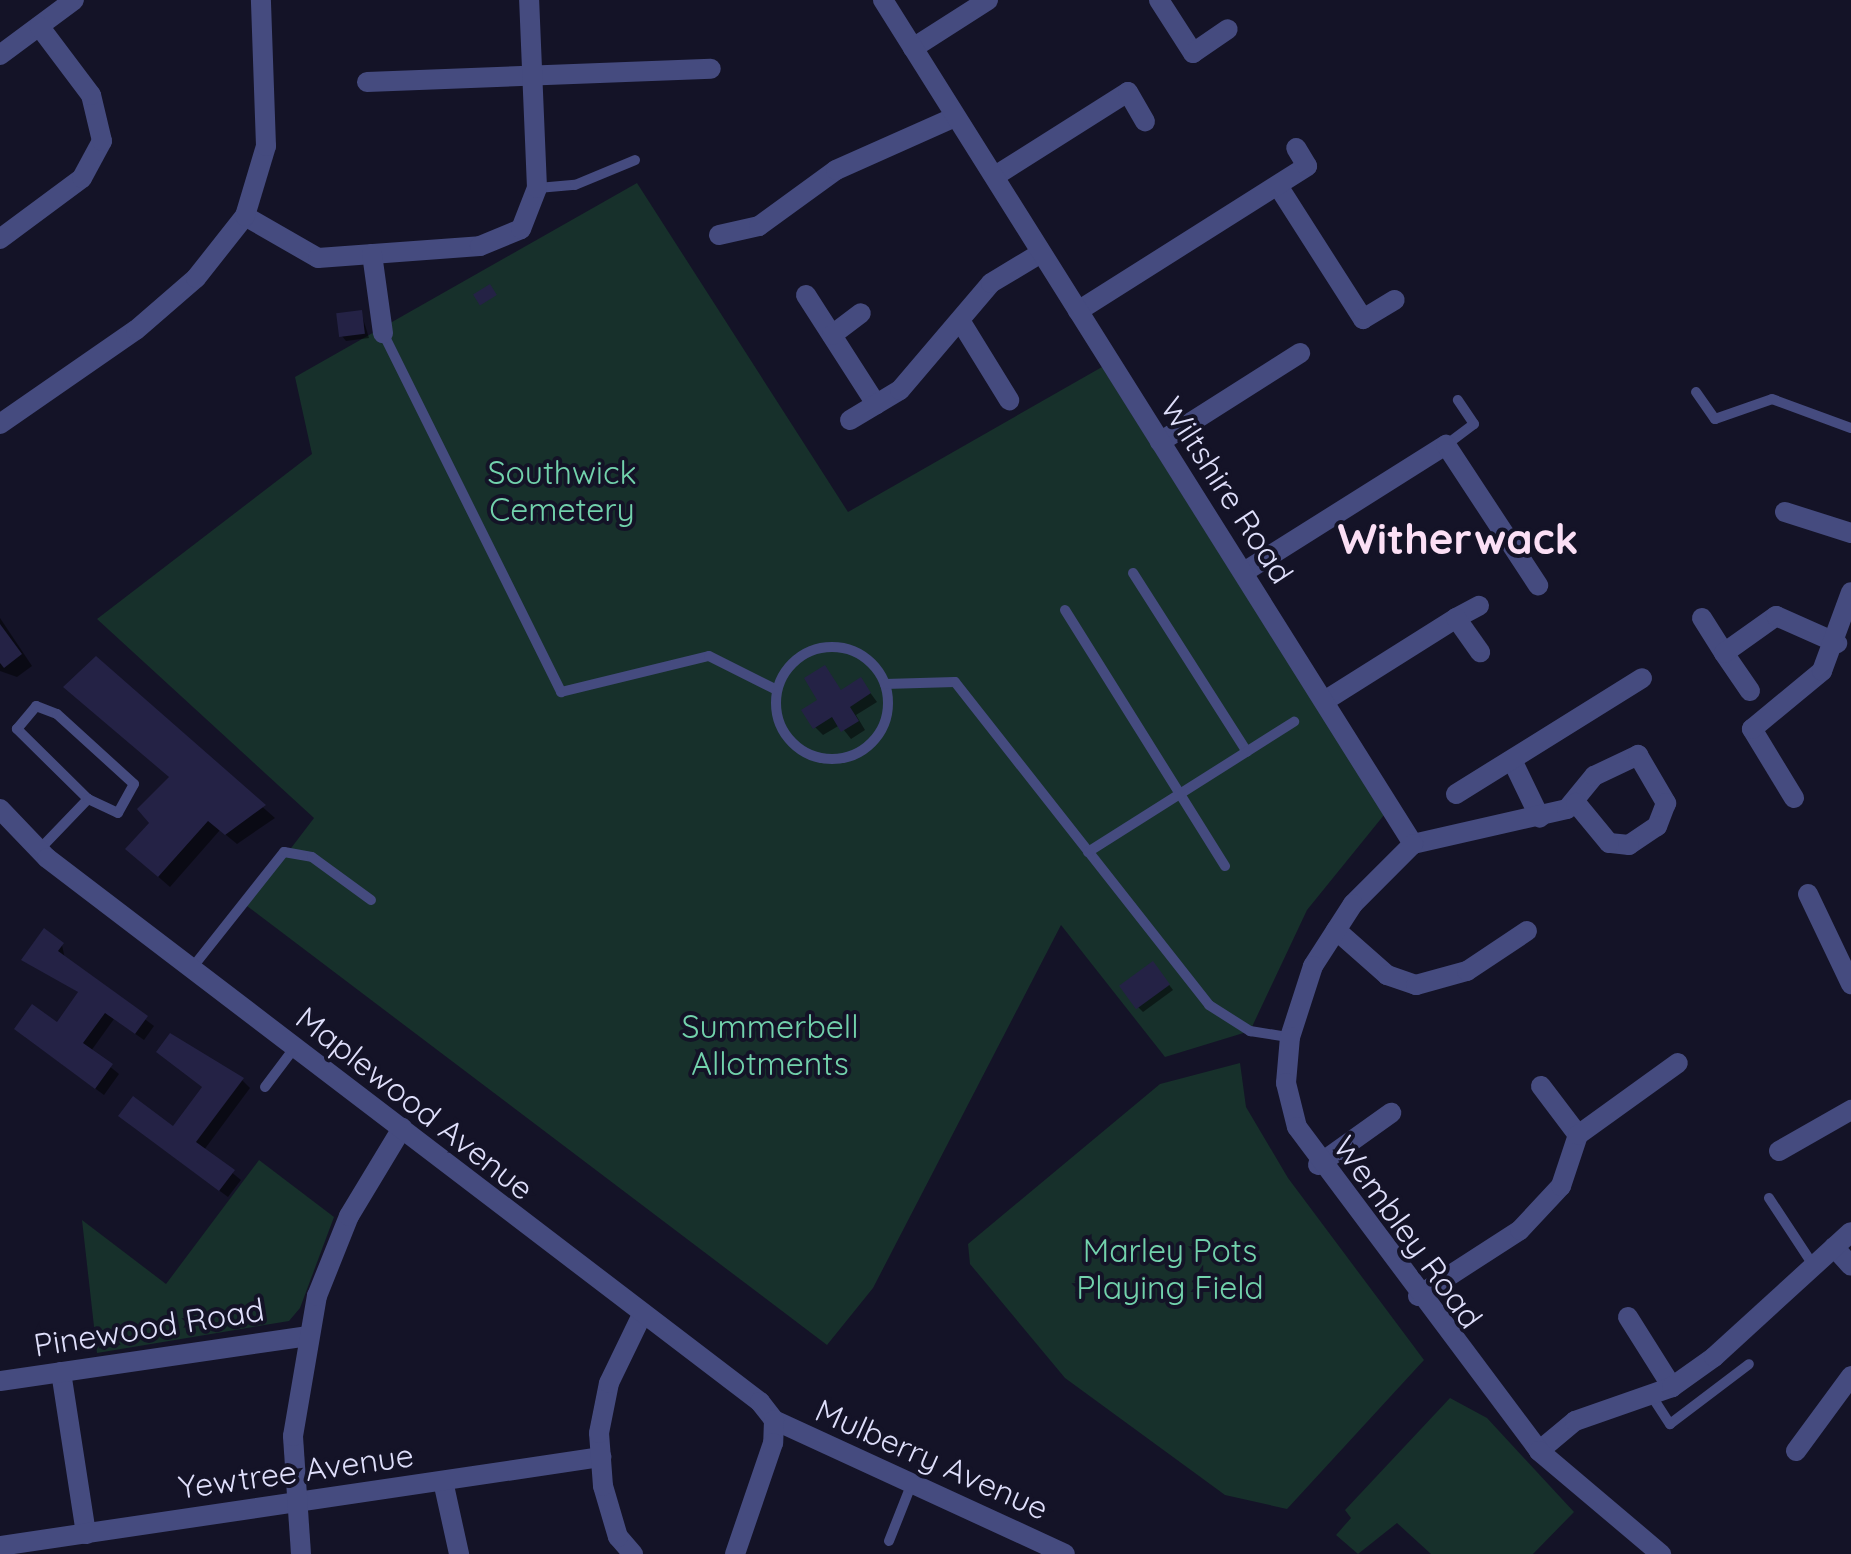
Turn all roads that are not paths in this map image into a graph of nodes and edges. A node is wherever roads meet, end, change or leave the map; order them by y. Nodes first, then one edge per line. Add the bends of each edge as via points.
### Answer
1 (74, 0) edge
2 (262, 0) edge
3 (530, 0) edge
4 (883, 0) edge
5 (988, 0) edge
6 (1158, 0) edge
7 (39, 26) junction
8 (1228, 29) dead end
9 (913, 48) junction
10 (0, 55) edge
11 (711, 69) dead end
12 (532, 74) junction
13 (367, 82) dead end
14 (955, 117) junction
15 (1146, 121) dead end
16 (1296, 148) dead end
17 (635, 160) dead end
18 (995, 176) junction
19 (1278, 186) junction
20 (537, 188) junction
21 (244, 216) junction
22 (719, 235) dead end
23 (0, 239) edge
24 (1041, 253) junction
25 (372, 254) junction
26 (806, 294) dead end
27 (1395, 300) dead end
28 (1078, 311) junction
29 (862, 313) dead end
30 (961, 322) junction
31 (382, 333) joint
32 (832, 335) junction
33 (1300, 353) dead end
34 (1696, 392) dead end
35 (1009, 400) dead end
36 (1458, 400) dead end
37 (876, 404) junction
38 (850, 420) dead end
39 (0, 424) edge
40 (1851, 428) edge
41 (1160, 442) junction
42 (1446, 445) junction
43 (1785, 512) dead end
44 (1851, 533) edge
45 (1244, 572) junction
46 (1133, 573) dead end
47 (1538, 585) dead end
48 (1851, 592) edge
49 (1479, 606) dead end
50 (1065, 610) dead end
51 (1456, 618) junction
52 (1702, 618) dead end
53 (1837, 643) junction
54 (1480, 652) dead end
55 (1724, 653) junction
56 (1642, 678) dead end
57 (885, 684) junction
58 (777, 690) junction
59 (1750, 691) dead end
60 (1326, 700) junction
61 (1294, 722) dead end
62 (1247, 752) junction
63 (1512, 760) junction
64 (1180, 794) junction
65 (1456, 794) dead end
66 (1794, 798) dead end
67 (88, 799) junction
68 (1576, 803) junction
69 (0, 809) edge
70 (1540, 818) junction
71 (1413, 844) junction
72 (38, 850) junction
73 (1088, 852) junction
74 (1225, 866) dead end
75 (1808, 894) dead end
76 (371, 900) dead end
77 (1336, 930) junction
78 (1527, 931) dead end
79 (192, 968) junction
80 (1851, 984) edge
81 (1290, 1037) junction
82 (295, 1047) junction
83 (1678, 1064) dead end
84 (1541, 1086) dead end
85 (264, 1087) dead end
86 (1851, 1110) edge
87 (1391, 1114) dead end
88 (402, 1128) junction
89 (1578, 1136) junction
90 (1779, 1151) dead end
91 (1318, 1165) junction
92 (1769, 1198) dead end
93 (1851, 1232) edge
94 (1834, 1247) junction
95 (1814, 1265) junction
96 (1851, 1266) edge
97 (1418, 1296) junction
98 (1628, 1317) dead end
99 (640, 1319) junction
100 (307, 1336) junction
101 (1749, 1364) dead end
102 (62, 1372) junction
103 (1851, 1376) edge
104 (0, 1381) edge
105 (1672, 1386) junction
106 (1651, 1395) junction
107 (774, 1420) junction
108 (1539, 1451) junction
109 (1796, 1451) dead end
110 (600, 1457) junction
111 (443, 1481) junction
112 (913, 1482) junction
113 (297, 1497) junction
114 (86, 1534) junction
115 (889, 1541) dead end
116 (0, 1546) edge
117 (1637, 1547) edge
118 (302, 1554) edge
119 (458, 1554) edge
120 (634, 1554) edge
121 (735, 1554) edge
122 (1065, 1554) edge
123 (1662, 1554) edge

1 - 7 street
2 - 21 street via 266,146
3 - 12 street
4 - 9 street, Wiltshire Road
5 - 9 street
6 - 8 street via 1193,53
7 - 10 street
7 - 23 street via 90,96 102,141 82,178
9 - 14 street, Wiltshire Road
11 - 12 street
12 - 13 street
12 - 20 street
14 - 18 street, Wiltshire Road
14 - 22 street via 836,170 759,226
15 - 18 street via 1128,92
16 - 19 street via 1306,166
17 - 20 lane via 575,185
18 - 24 street, Wiltshire Road
19 - 27 street via 1363,319
19 - 28 street
20 - 25 street via 534,212 504,241
21 - 25 street via 318,258
21 - 39 street via 196,278 136,330
24 - 28 street, Wiltshire Road
24 - 30 street via 991,284
25 - 31 street
26 - 32 street
28 - 41 street, Wiltshire Road
29 - 32 street
30 - 35 street
30 - 37 street
31 - 58 lane via 562,692 709,656
32 - 37 street
33 - 41 street
34 - 40 lane via 1715,419 1772,399
36 - 42 lane via 1474,424
37 - 38 street
41 - 45 street, Wiltshire Road
42 - 45 street
42 - 47 street
43 - 44 street
45 - 60 street, Wiltshire Road
46 - 62 lane
48 - 53 street
49 - 51 street
50 - 64 lane
51 - 54 street
51 - 60 street
52 - 55 street
53 - 55 street via 1776,616
53 - 66 street via 1800,696 1752,729
55 - 59 street
56 - 63 street
57 - 58 lane via 863,656 829,646 796,660
57 - 58 lane via 886,722 844,758 792,743
57 - 73 lane via 955,682
60 - 71 street, Wiltshire Road
61 - 62 lane
62 - 64 lane
63 - 65 street
63 - 70 street
64 - 73 lane
64 - 74 lane
67 - 67 lane via 17,729 36,706 57,714 134,784 118,813
67 - 72 lane
68 - 68 street via 1609,843 1629,846 1657,826 1666,802 1638,754 1594,776
68 - 70 street
69 - 72 street, Maplewood Avenue
70 - 71 street
71 - 77 street, Wembley Road
72 - 79 street, Maplewood Avenue
73 - 81 lane via 1209,1005 1250,1031
75 - 80 street
76 - 79 lane via 312,857 284,852
77 - 78 street via 1387,976 1416,986 1468,971
77 - 81 street, Wembley Road
79 - 82 street, Maplewood Avenue
81 - 91 street, Wembley Road via 1286,1084
82 - 85 lane
82 - 88 street, Maplewood Avenue
83 - 89 street
84 - 89 street
86 - 90 street
87 - 91 street
88 - 99 street, Maplewood Avenue
88 - 100 street via 330,1256
89 - 97 street via 1561,1186 1520,1230
91 - 97 street, Wembley Road
92 - 95 lane
93 - 94 street
94 - 95 street
94 - 96 street
95 - 105 street
97 - 108 street, Wembley Road
98 - 105 street
99 - 107 street, Maplewood Avenue
99 - 110 street via 608,1383
100 - 102 street, Pinewood Road
100 - 113 street via 294,1436
101 - 106 lane via 1670,1424
102 - 104 street, Pinewood Road
102 - 114 street
103 - 109 street
105 - 106 street
106 - 108 street via 1575,1421
107 - 112 street, Mulberry Avenue
107 - 121 street
108 - 117 street, Wembley Road
110 - 111 street, Yewtree Avenue
110 - 120 street via 618,1537
111 - 113 street, Yewtree Avenue
111 - 119 street
112 - 115 lane
112 - 122 street, Mulberry Avenue
113 - 114 street, Yewtree Avenue
113 - 118 street
114 - 116 street, Yewtree Avenue
117 - 123 street, Wembley Road

